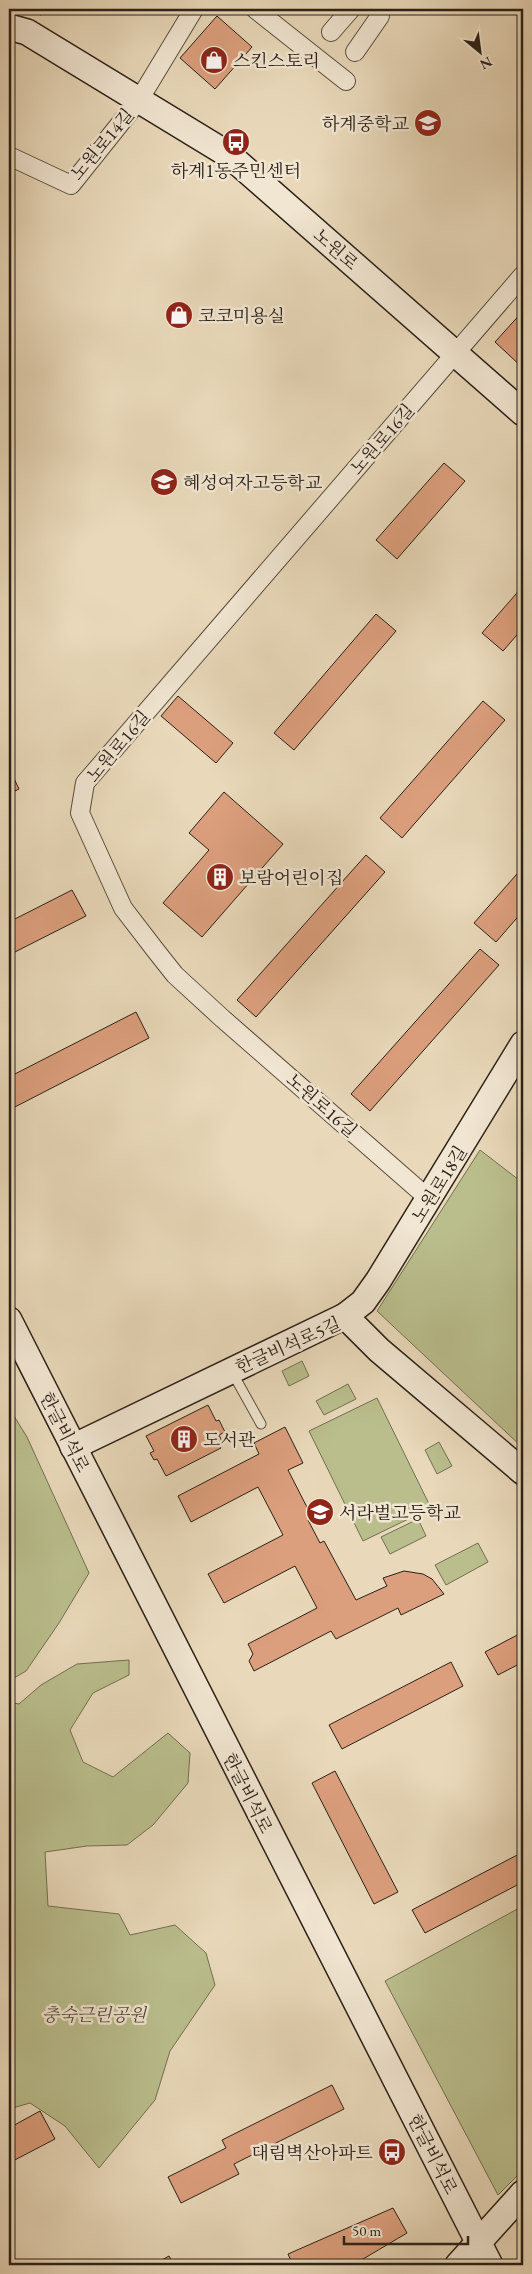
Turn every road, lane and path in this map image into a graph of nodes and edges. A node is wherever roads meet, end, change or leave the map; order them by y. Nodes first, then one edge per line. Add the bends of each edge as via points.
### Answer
1 (194, 9) edge
2 (255, 9) edge
3 (352, 9) edge
4 (379, 11) edge
5 (9, 27) edge
6 (331, 32) dead end
7 (355, 52) dead end
8 (346, 81) dead end
9 (139, 100) junction
10 (9, 156) edge
11 (523, 275) edge
12 (456, 354) junction
13 (523, 413) edge
14 (523, 1044) edge
15 (429, 1199) junction
16 (345, 1316) junction
17 (9, 1320) edge
18 (231, 1371) junction
19 (260, 1424) dead end
20 (73, 1447) junction
21 (523, 1472) edge
22 (523, 2193) edge
23 (478, 2242) junction
24 (458, 2265) edge
25 (490, 2265) edge

1 - 9 street
2 - 8 street
3 - 6 street
4 - 7 street
5 - 9 main road, 노원로 via 27,32
9 - 10 street, 노원로14길 via 71,185
9 - 12 main road, 노원로 via 229,155
11 - 12 street, 노원로16길
12 - 13 main road, 노원로
12 - 15 street, 노원로16길 via 85,783 80,813 124,908 176,975
14 - 15 main road, 노원로18길
15 - 16 main road, 노원로18길 via 363,1302
16 - 18 main road, 한글비석로5길
16 - 21 main road, 한글비석로5길 via 379,1350
17 - 20 main road, 한글비석로
18 - 19 lane
18 - 20 main road, 한글비석로5길
20 - 23 main road, 한글비석로
22 - 23 main road
23 - 24 main road
23 - 25 main road, 한글비석로

